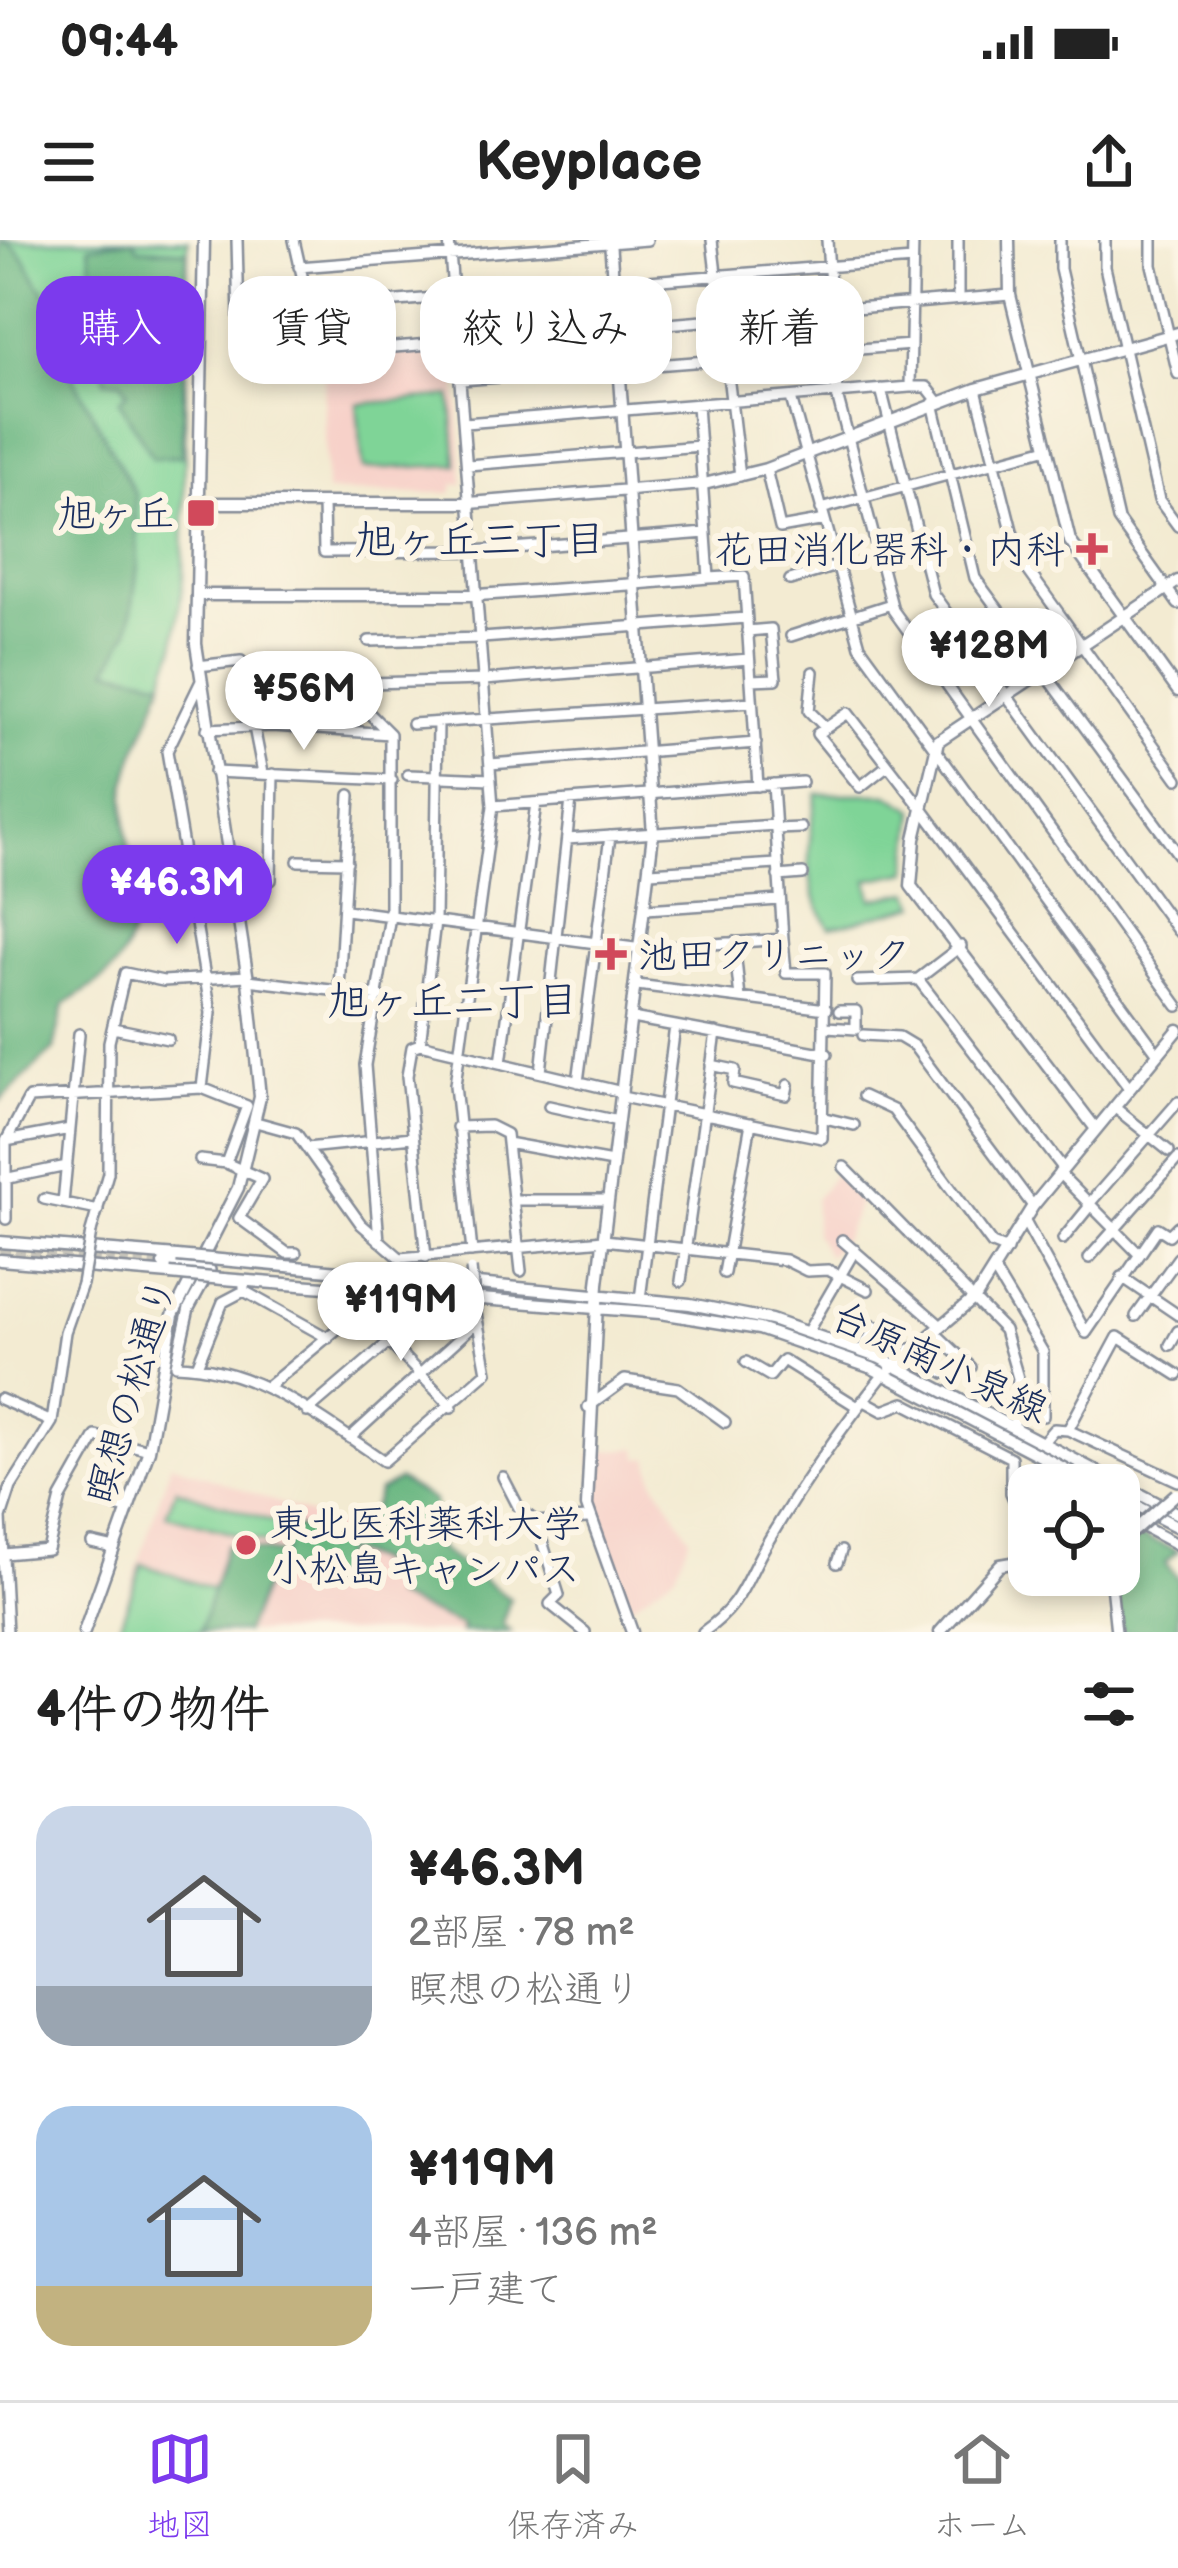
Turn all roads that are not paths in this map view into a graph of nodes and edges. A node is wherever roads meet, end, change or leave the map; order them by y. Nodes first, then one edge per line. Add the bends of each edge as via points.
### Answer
1 (204, 240) edge
2 (237, 240) edge
3 (294, 240) edge
4 (449, 240) edge
5 (647, 240) edge
6 (712, 240) edge
7 (826, 240) edge
8 (913, 240) edge
9 (958, 240) edge
10 (1009, 240) edge
11 (1060, 240) edge
12 (1105, 240) edge
13 (1152, 240) edge
14 (610, 242) edge
15 (451, 256) junction
16 (912, 260) junction
17 (299, 267) junction
18 (829, 267) junction
19 (238, 276) edge
20 (301, 276) edge
21 (453, 276) edge
22 (614, 276) edge
23 (716, 276) edge
24 (727, 276) edge
25 (830, 276) edge
26 (1010, 295) junction
27 (958, 299) junction
28 (910, 302) junction
29 (864, 306) edge
30 (1174, 334) edge
31 (910, 345) junction
32 (1124, 347) junction
33 (864, 349) edge
34 (1080, 358) junction
35 (1030, 372) junction
36 (1178, 374) edge
37 (462, 384) edge
38 (622, 384) edge
39 (731, 384) edge
40 (837, 384) edge
41 (910, 387) junction
42 (976, 388) junction
43 (881, 389) junction
44 (837, 394) junction
45 (791, 398) junction
46 (734, 402) junction
47 (936, 402) junction
48 (697, 405) junction
49 (624, 411) junction
50 (889, 420) junction
51 (465, 423) junction
52 (847, 438) junction
53 (700, 446) junction
54 (1048, 448) junction
55 (627, 453) junction
56 (808, 454) junction
57 (994, 461) junction
58 (468, 465) junction
59 (766, 469) junction
60 (952, 473) junction
61 (740, 476) junction
62 (704, 484) junction
63 (904, 486) junction
64 (630, 491) junction
65 (860, 499) junction
66 (199, 503) junction
67 (470, 503) junction
68 (322, 504) junction
69 (823, 514) junction
70 (1178, 526) edge
71 (706, 533) junction
72 (633, 538) junction
73 (474, 551) junction
74 (836, 566) junction
75 (709, 578) junction
76 (790, 580) dead end
77 (1178, 580) edge
78 (636, 584) junction
79 (1167, 589) junction
80 (197, 595) junction
81 (478, 595) junction
82 (891, 604) junction
83 (1178, 604) edge
84 (1124, 617) junction
85 (746, 618) junction
86 (851, 621) junction
87 (640, 627) junction
88 (747, 631) junction
89 (790, 635) dead end
90 (482, 638) junction
91 (369, 641) dead end
92 (1083, 644) junction
93 (749, 658) junction
94 (198, 666) junction
95 (642, 668) junction
96 (1043, 671) junction
97 (813, 672) dead end
98 (354, 677) dead end
99 (484, 680) junction
100 (751, 680) junction
101 (200, 683) junction
102 (250, 685) junction
103 (1178, 691) edge
104 (1006, 696) junction
105 (752, 702) junction
106 (645, 710) junction
107 (969, 721) junction
108 (488, 722) junction
109 (412, 724) dead end
110 (438, 724) junction
111 (256, 728) junction
112 (826, 728) junction
113 (206, 729) junction
114 (390, 734) junction
115 (756, 743) junction
116 (935, 751) junction
117 (649, 753) junction
118 (490, 764) junction
119 (888, 765) junction
120 (214, 772) junction
121 (268, 774) junction
122 (408, 776) dead end
123 (439, 777) junction
124 (491, 778) junction
125 (1178, 779) edge
126 (392, 780) junction
127 (802, 782) dead end
128 (772, 784) junction
129 (758, 786) junction
130 (350, 795) dead end
131 (652, 795) junction
132 (572, 800) junction
133 (536, 803) junction
134 (494, 806) junction
135 (922, 810) junction
136 (776, 827) junction
137 (801, 828) dead end
138 (653, 834) junction
139 (610, 836) junction
140 (568, 839) junction
141 (1178, 854) edge
142 (298, 861) dead end
143 (347, 862) junction
144 (778, 870) junction
145 (650, 872) junction
146 (802, 874) dead end
147 (271, 880) dead end
148 (780, 900) junction
149 (646, 909) junction
150 (346, 910) junction
151 (390, 916) junction
152 (435, 922) junction
153 (478, 927) junction
154 (1178, 931) edge
155 (518, 932) junction
156 (557, 937) junction
157 (783, 939) junction
158 (598, 942) junction
159 (734, 942) junction
160 (961, 946) junction
161 (642, 949) junction
162 (248, 978) junction
163 (918, 979) junction
164 (206, 980) junction
165 (856, 981) dead end
166 (637, 986) junction
167 (339, 989) junction
168 (380, 995) junction
169 (740, 998) junction
170 (1178, 1006) edge
171 (826, 1009) junction
172 (839, 1011) dead end
173 (632, 1018) junction
174 (675, 1026) junction
175 (112, 1028) junction
176 (827, 1028) junction
177 (1178, 1030) edge
178 (716, 1033) junction
179 (79, 1034) dead end
180 (863, 1035) dead end
181 (152, 1036) junction
182 (168, 1039) dead end
183 (420, 1044) junction
184 (148, 1051) dead end
185 (461, 1054) junction
186 (827, 1054) junction
187 (1158, 1054) junction
188 (501, 1063) junction
189 (711, 1065) junction
190 (541, 1072) junction
191 (578, 1082) junction
192 (788, 1085) dead end
193 (202, 1088) junction
194 (1129, 1088) junction
195 (73, 1094) junction
196 (622, 1094) junction
197 (109, 1095) junction
198 (863, 1096) dead end
199 (1178, 1102) edge
200 (663, 1103) junction
201 (549, 1106) dead end
202 (1114, 1107) junction
203 (705, 1112) junction
204 (825, 1118) junction
205 (618, 1121) junction
206 (256, 1122) junction
207 (751, 1123) junction
208 (854, 1125) dead end
209 (457, 1127) junction
210 (70, 1129) junction
211 (1096, 1129) junction
212 (1149, 1136) junction
213 (412, 1137) junction
214 (6, 1141) junction
215 (372, 1141) junction
216 (507, 1144) junction
217 (307, 1148) junction
218 (1173, 1155) edge
219 (200, 1160) dead end
220 (612, 1162) junction
221 (226, 1163) junction
222 (67, 1166) junction
223 (844, 1167) dead end
224 (245, 1170) junction
225 (1061, 1171) junction
226 (4, 1179) junction
227 (44, 1199) dead end
228 (514, 1200) junction
229 (608, 1200) junction
230 (63, 1203) junction
231 (1033, 1206) junction
232 (1089, 1206) junction
233 (98, 1210) junction
234 (6, 1219) dead end
235 (1024, 1220) junction
236 (1178, 1226) edge
237 (1113, 1231) junction
238 (1063, 1239) dead end
239 (604, 1240) junction
240 (842, 1240) dead end
241 (0, 1243) edge
242 (646, 1244) junction
243 (381, 1246) junction
244 (519, 1247) junction
245 (686, 1249) junction
246 (855, 1250) junction
247 (1008, 1250) junction
248 (471, 1252) junction
249 (143, 1253) junction
250 (296, 1253) dead end
251 (728, 1253) junction
252 (1139, 1254) junction
253 (420, 1258) junction
254 (1089, 1258) dead end
255 (1178, 1258) edge
256 (0, 1260) edge
257 (195, 1268) junction
258 (167, 1269) junction
259 (521, 1270) dead end
260 (142, 1272) junction
261 (994, 1272) junction
262 (724, 1273) dead end
263 (840, 1275) junction
264 (1123, 1277) junction
265 (681, 1280) dead end
266 (244, 1286) junction
267 (414, 1286) junction
268 (349, 1287) junction
269 (438, 1288) junction
270 (868, 1290) dead end
271 (1150, 1296) junction
272 (976, 1297) junction
273 (640, 1299) junction
274 (596, 1302) junction
275 (359, 1310) junction
276 (1136, 1316) dead end
277 (1178, 1316) edge
278 (476, 1317) junction
279 (732, 1317) junction
280 (866, 1323) dead end
281 (938, 1329) junction
282 (808, 1330) junction
283 (1178, 1331) edge
284 (328, 1339) junction
285 (391, 1343) junction
286 (1170, 1345) dead end
287 (910, 1349) junction
288 (861, 1351) junction
289 (746, 1362) dead end
290 (197, 1366) junction
291 (971, 1366) dead end
292 (889, 1369) junction
293 (945, 1373) dead end
294 (422, 1374) junction
295 (1178, 1375) edge
296 (267, 1387) junction
297 (0, 1399) edge
298 (860, 1404) junction
299 (452, 1407) junction
300 (588, 1407) junction
301 (308, 1412) junction
302 (1043, 1415) dead end
303 (52, 1422) junction
304 (725, 1422) dead end
305 (1014, 1428) junction
306 (1068, 1430) junction
307 (993, 1432) junction
308 (350, 1438) junction
309 (1043, 1442) junction
310 (985, 1445) junction
311 (149, 1450) junction
312 (1012, 1464) edge
313 (1055, 1464) edge
314 (503, 1477) dead end
315 (1178, 1489) edge
316 (103, 1503) dead end
317 (1140, 1508) edge
318 (128, 1509) junction
319 (1178, 1514) edge
320 (587, 1519) junction
321 (536, 1522) junction
322 (1140, 1525) edge
323 (1140, 1525) edge
324 (1178, 1527) edge
325 (92, 1543) dead end
326 (1178, 1545) edge
327 (114, 1548) junction
328 (842, 1551) dead end
329 (4, 1554) junction
330 (837, 1564) dead end
331 (1008, 1564) edge
332 (1112, 1596) edge
333 (7, 1632) edge
334 (84, 1632) edge
335 (585, 1632) edge
336 (632, 1632) edge
337 (703, 1632) edge
338 (940, 1632) edge
339 (1116, 1632) edge

1 - 66 street, 瞑想の松通り
2 - 19 street
3 - 17 street
4 - 15 street
5 - 14 street
6 - 23 street
7 - 18 street
8 - 16 street
9 - 27 street
10 - 26 street
11 - 34 street
12 - 32 street
13 - 30 street
14 - 15 street
14 - 22 street
15 - 17 street
15 - 21 street
16 - 18 street
16 - 28 street
17 - 20 street
18 - 24 street
18 - 25 street
26 - 27 street
26 - 35 street
27 - 28 street
28 - 29 street
28 - 31 street
30 - 32 street
30 - 36 street
31 - 33 street
31 - 41 street
32 - 34 street
32 - 70 street via 1160,500
34 - 35 street
34 - 79 street via 1118,520
35 - 42 street
35 - 54 street
37 - 51 street
38 - 49 street
39 - 46 street
40 - 44 street
41 - 43 street
41 - 47 street via 927,387
42 - 47 street
42 - 57 street
43 - 44 street
43 - 50 street
44 - 45 street
44 - 52 street
45 - 46 street
45 - 56 street
46 - 48 street
46 - 61 street
47 - 50 street
47 - 60 street
48 - 49 street
48 - 53 street
49 - 51 street
49 - 55 street
50 - 52 street
50 - 63 street
51 - 58 street
52 - 56 street
52 - 65 street
53 - 55 street
53 - 62 street
54 - 57 street
54 - 84 street via 1070,541
55 - 58 street
55 - 64 street
56 - 59 street
56 - 69 street
57 - 60 street
57 - 92 street via 1018,558
58 - 67 street
59 - 61 street
59 - 69 street via 780,528
60 - 63 street
60 - 96 street via 975,578
61 - 62 street
62 - 64 street
62 - 71 street
63 - 65 street
63 - 104 street via 933,594
64 - 67 street
64 - 72 street
65 - 69 street
65 - 82 street
66 - 68 street
66 - 80 street, 瞑想の松通り
67 - 68 street
67 - 73 street
68 - 73 street via 324,552
69 - 74 street
71 - 72 street
71 - 75 street
72 - 73 street
72 - 78 street
73 - 81 street
74 - 76 street
74 - 86 street
75 - 78 street
75 - 85 street via 744,576
77 - 79 street
78 - 81 street
78 - 87 street
79 - 83 street
79 - 84 street
80 - 81 street
80 - 94 street, 瞑想の松通り
81 - 90 street
82 - 86 street
82 - 107 street
84 - 92 street
84 - 103 street
85 - 87 street
85 - 88 street
86 - 89 street
86 - 116 street via 860,646
87 - 90 street
87 - 95 street
88 - 93 street
88 - 100 street via 771,629 776,679
90 - 91 street
90 - 99 street
92 - 96 street
92 - 125 street
93 - 95 street
93 - 100 street
94 - 101 street, 瞑想の松通り
94 - 102 street via 241,661
95 - 99 street
95 - 106 street
96 - 104 street
96 - 141 street
97 - 112 street via 809,711
98 - 99 street
99 - 108 street
100 - 105 street
101 - 113 street, 瞑想の松通り
101 - 164 street via 167,751
102 - 111 street
102 - 114 street via 345,689
104 - 107 street
104 - 154 street
105 - 106 street
105 - 115 street
106 - 108 street
106 - 117 street
107 - 116 street
107 - 170 street
108 - 110 street
108 - 118 street
109 - 110 street
110 - 123 street
111 - 113 street
111 - 114 street
111 - 121 street
112 - 119 street via 848,713
112 - 119 street via 817,734 860,787
113 - 120 street, 瞑想の松通り
114 - 126 street
115 - 117 street
115 - 129 street
116 - 135 street
116 - 187 street
117 - 118 street
117 - 131 street
118 - 124 street
119 - 135 street
120 - 121 street
120 - 162 street, 瞑想の松通り
121 - 126 street
121 - 147 street
122 - 123 street
123 - 124 street
123 - 152 street
124 - 134 street
126 - 151 street
127 - 128 street
128 - 129 street
128 - 136 street
129 - 131 street
130 - 143 street
131 - 132 street
131 - 138 street
132 - 133 street
132 - 140 street
133 - 134 street
133 - 155 street
134 - 153 street
135 - 160 street via 911,886
135 - 194 street
136 - 137 street
136 - 138 street
136 - 144 street
138 - 139 street
138 - 145 street
139 - 140 street
139 - 158 street
140 - 156 street
142 - 143 street
143 - 150 street
144 - 145 street
144 - 146 street
144 - 148 street
145 - 149 street
148 - 149 street
148 - 157 street
149 - 161 street
150 - 151 street
150 - 167 street
151 - 152 street
151 - 168 street
152 - 153 street
152 - 183 street
153 - 155 street
153 - 185 street
155 - 156 street
155 - 188 street
156 - 158 street
156 - 190 street
157 - 159 street
157 - 171 street via 786,973 825,973
158 - 161 street
158 - 191 street
159 - 161 street
159 - 169 street
160 - 163 street
160 - 211 street
161 - 166 street
162 - 164 street
162 - 167 street
162 - 206 street, 瞑想の松通り
163 - 165 street
163 - 225 street
164 - 175 street via 125,973
164 - 193 street via 211,1013
166 - 169 street
166 - 173 street
167 - 168 street
168 - 215 street via 365,1065
169 - 171 street
171 - 176 street
172 - 176 street via 856,1010 856,1029
173 - 174 street
173 - 196 street
174 - 178 street
174 - 200 street
175 - 181 street
175 - 197 street
176 - 186 street
177 - 187 street
178 - 186 street
178 - 189 street
179 - 195 street
180 - 231 street via 914,1046
181 - 182 street
181 - 184 street
183 - 185 street
183 - 213 street via 412,1047 407,1076
185 - 188 street
185 - 209 street
186 - 204 street
187 - 194 street
188 - 190 street
189 - 192 street via 735,1070 734,1083 786,1095
189 - 203 street
190 - 191 street
191 - 196 street
193 - 197 street
193 - 221 street via 247,1106
194 - 202 street
195 - 197 street
195 - 210 street
195 - 214 street via 29,1098
196 - 200 street
196 - 205 street
197 - 233 street via 108,1173
198 - 247 street via 893,1111 992,1244
199 - 212 street
200 - 203 street
200 - 242 street
201 - 205 street
202 - 211 street
202 - 212 street
203 - 207 street
203 - 245 street
204 - 207 street via 822,1138
204 - 208 street
205 - 220 street
206 - 217 street via 286,1126
206 - 224 street, 瞑想の松通り
207 - 251 street
209 - 216 street via 500,1128
209 - 248 street
210 - 214 street
210 - 222 street
211 - 225 street
212 - 218 street
212 - 232 street
213 - 215 street
213 - 253 street
214 - 226 street
215 - 217 street
215 - 243 street
216 - 220 street
216 - 228 street
217 - 243 street
218 - 237 street
219 - 221 street
220 - 229 street
221 - 224 street
222 - 226 street
222 - 230 street
223 - 272 street
224 - 250 street via 262,1179 239,1218
224 - 257 street, 瞑想の松通り
225 - 231 street
225 - 232 street
226 - 234 street
227 - 230 street
228 - 229 street
228 - 244 street
229 - 239 street
230 - 233 street
231 - 235 street
232 - 237 street
232 - 238 street
233 - 303 street, bridge via 65,1332
235 - 247 street
235 - 264 street via 1086,1333
236 - 252 street via 1168,1235 1159,1228
237 - 252 street
237 - 254 street
239 - 242 street
239 - 244 street
239 - 274 street
240 - 246 street
241 - 249 street
242 - 245 street
242 - 273 street
243 - 253 street
244 - 248 street
244 - 259 street
245 - 251 street
245 - 265 street
246 - 263 street
246 - 281 street
247 - 261 street
248 - 253 street
248 - 278 street, bridge
249 - 260 street
249 - 267 street, 台原南小泉線, bridge
251 - 262 street
251 - 263 street
252 - 264 street
253 - 267 street
255 - 271 street
256 - 260 street
257 - 258 street
257 - 290 street via 210,1270 190,1308 176,1365
257 - 311 street, 瞑想の松通り via 167,1336
258 - 260 street
258 - 266 street, 台原南小泉線, bridge
261 - 272 street
261 - 302 street via 1043,1352
263 - 270 street
263 - 282 street
264 - 271 street
266 - 268 street, 台原南小泉線
266 - 284 street
266 - 290 street via 224,1302
267 - 268 street, 台原南小泉線
267 - 269 street, 台原南小泉線
268 - 275 street
269 - 274 street, 台原南小泉線
269 - 285 street
271 - 276 street
271 - 277 street
272 - 281 street
272 - 305 street via 1012,1351
273 - 274 street, 台原南小泉線
273 - 279 street, 台原南小泉線
274 - 279 street, 台原南小泉線
274 - 300 street
275 - 284 street
275 - 285 street
278 - 294 street
278 - 299 street via 487,1372
279 - 282 street, 台原南小泉線
279 - 292 street, 台原南小泉線
280 - 288 street via 876,1328
281 - 287 street
281 - 291 street
282 - 288 street, 台原南小泉線
283 - 286 street
284 - 296 street
285 - 294 street
285 - 301 street
287 - 292 street
287 - 293 street
288 - 292 street, 台原南小泉線
289 - 298 street via 770,1376 783,1360
290 - 296 street
292 - 298 street
292 - 305 street, 台原南小泉線
292 - 307 street, 台原南小泉線
294 - 299 street
294 - 308 street
295 - 306 street via 1118,1337 1095,1364
296 - 301 street
297 - 303 street
298 - 310 street via 883,1411 904,1403
298 - 337 street via 766,1544 750,1584
299 - 308 street via 384,1461
300 - 304 street via 625,1380 678,1388
300 - 320 street
301 - 308 street
303 - 329 street via 11,1487
305 - 309 street, 台原南小泉線
306 - 309 street via 1054,1429
306 - 315 street
307 - 310 street
307 - 313 street, 台原南小泉線
309 - 319 street, 台原南小泉線
310 - 312 street
311 - 318 street, 瞑想の松通り
311 - 329 street via 95,1436 61,1498 48,1550
314 - 321 street
315 - 322 street, bridge
316 - 318 street
317 - 324 street
318 - 327 street, 瞑想の松通り
320 - 321 street
320 - 336 street
321 - 335 street via 559,1595 550,1604
323 - 326 street
325 - 327 street
327 - 334 street, 瞑想の松通り
328 - 330 street
329 - 333 street
331 - 338 street
332 - 339 street

